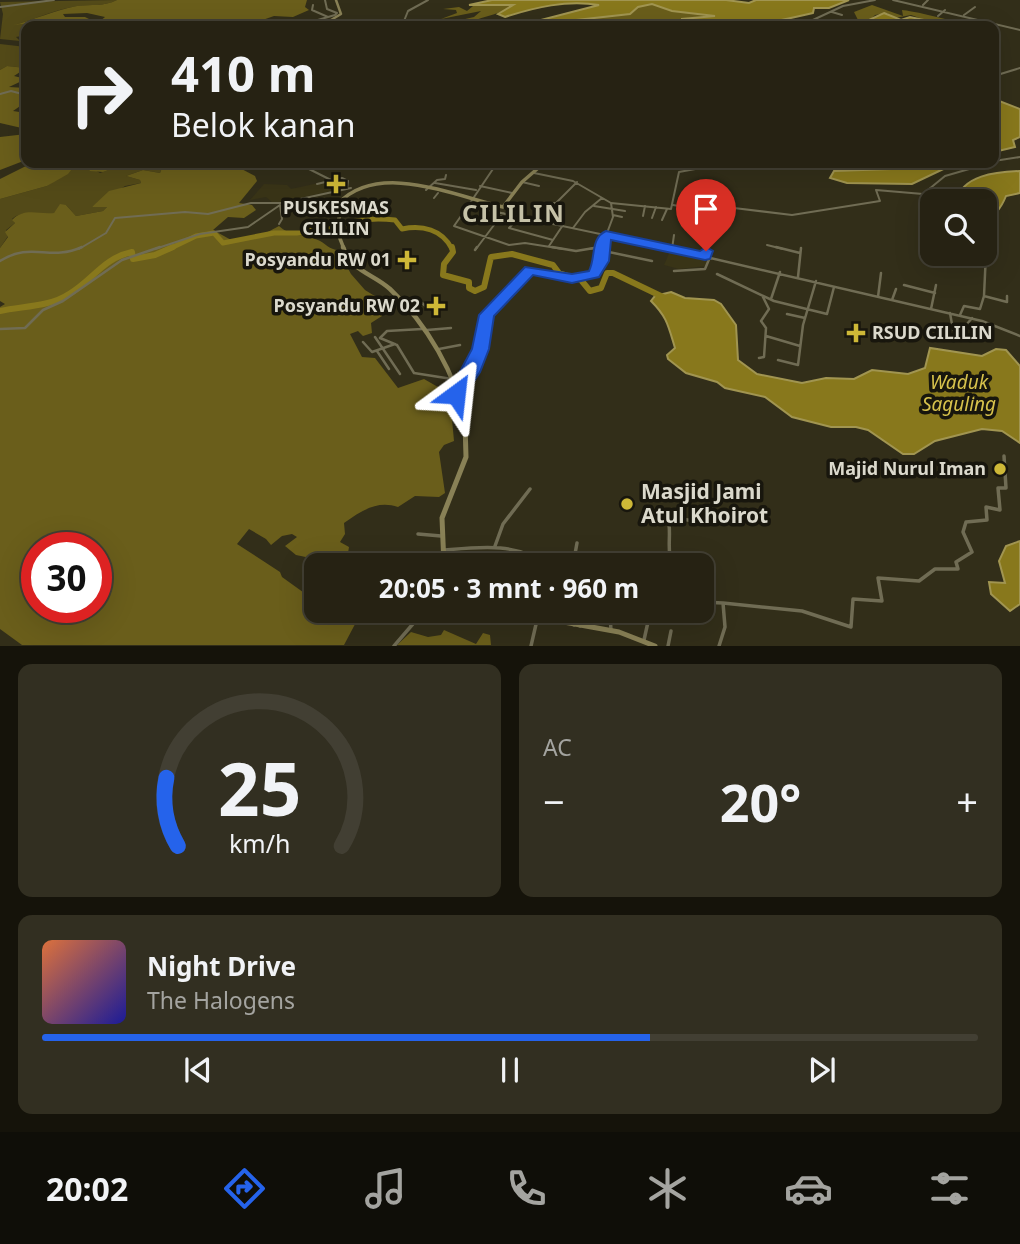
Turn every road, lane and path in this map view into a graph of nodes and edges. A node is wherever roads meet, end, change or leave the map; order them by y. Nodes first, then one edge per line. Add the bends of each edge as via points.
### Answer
1 (54, 0) edge
2 (325, 0) edge
3 (336, 0) edge
4 (428, 0) edge
5 (875, 0) edge
6 (893, 0) edge
7 (897, 0) edge
8 (928, 0) edge
9 (313, 5) dead end
10 (923, 5) junction
11 (0, 7) edge
12 (975, 7) dead end
13 (945, 10) junction
14 (832, 12) junction
15 (842, 15) dead end
16 (963, 15) junction
17 (938, 16) dead end
18 (330, 18) junction
19 (318, 21) edge
20 (327, 21) edge
21 (404, 21) edge
22 (809, 21) edge
23 (985, 21) edge
24 (1013, 22) dead end
25 (999, 25) edge
26 (1011, 28) junction
27 (1020, 30) edge
28 (1020, 68) edge
29 (999, 74) edge
30 (0, 94) edge
31 (21, 94) edge
32 (1020, 157) edge
33 (999, 161) edge
34 (307, 168) edge
35 (493, 168) edge
36 (538, 168) edge
37 (701, 168) edge
38 (976, 168) edge
39 (531, 173) junction
40 (446, 175) dead end
41 (331, 180) junction
42 (522, 182) junction
43 (577, 182) junction
44 (435, 183) junction
45 (317, 184) dead end
46 (539, 186) dead end
47 (349, 188) junction
48 (479, 188) junction
49 (426, 190) junction
50 (438, 193) junction
51 (513, 194) junction
52 (434, 198) dead end
53 (603, 198) junction
54 (470, 203) junction
55 (611, 203) junction
56 (281, 204) junction
57 (645, 205) junction
58 (673, 205) junction
59 (594, 206) junction
60 (656, 207) junction
61 (667, 208) junction
62 (613, 210) junction
63 (502, 211) junction
64 (625, 211) dead end
65 (726, 214) junction
66 (613, 215) junction
67 (520, 216) junction
68 (643, 216) dead end
69 (622, 217) dead end
70 (652, 218) dead end
71 (663, 219) dead end
72 (539, 220) junction
73 (279, 224) dead end
74 (563, 225) junction
75 (573, 228) junction
76 (606, 235) junction
77 (674, 235) dead end
78 (484, 237) junction
79 (553, 240) junction
80 (768, 245) dead end
81 (601, 247) junction
82 (549, 248) junction
83 (801, 248) dead end
84 (672, 249) junction
85 (475, 250) dead end
86 (603, 251) junction
87 (800, 253) junction
88 (705, 256) junction
89 (710, 257) junction
90 (0, 261) edge
91 (652, 261) dead end
92 (985, 266) edge
93 (674, 271) dead end
94 (780, 272) junction
95 (881, 273) dead end
96 (717, 274) dead end
97 (798, 277) junction
98 (816, 281) junction
99 (904, 285) dead end
100 (936, 285) dead end
101 (835, 286) junction
102 (896, 289) dead end
103 (935, 293) junction
104 (984, 296) junction
105 (1007, 296) dead end
106 (878, 297) junction
107 (763, 298) junction
108 (771, 300) junction
109 (892, 300) junction
110 (808, 308) junction
111 (429, 309) dead end
112 (931, 309) junction
113 (407, 310) junction
114 (950, 313) junction
115 (787, 314) dead end
116 (960, 315) junction
117 (805, 318) junction
118 (972, 318) junction
119 (452, 328) dead end
120 (0, 329) edge
121 (423, 330) junction
122 (953, 330) dead end
123 (979, 333) dead end
124 (766, 336) junction
125 (375, 337) dead end
126 (1020, 337) edge
127 (363, 342) dead end
128 (395, 344) junction
129 (460, 345) dead end
130 (800, 346) junction
131 (384, 348) junction
132 (439, 349) junction
133 (377, 351) junction
134 (759, 358) dead end
135 (778, 360) dead end
136 (389, 369) dead end
137 (400, 374) dead end
138 (452, 380) junction
139 (456, 394) junction
140 (1004, 456) dead end
141 (530, 489) dead end
142 (702, 507) dead end
143 (418, 534) dead end
144 (441, 536) junction
145 (577, 543) dead end
146 (495, 546) junction
147 (442, 551) joint
148 (520, 553) edge
149 (575, 553) edge
150 (668, 553) edge
151 (714, 603) edge
152 (723, 603) junction
153 (414, 623) edge
154 (538, 623) edge
155 (562, 623) edge
156 (611, 623) edge
157 (648, 623) edge
158 (577, 625) joint
159 (611, 631) junction
160 (671, 631) dead end
161 (644, 640) junction
162 (394, 646) edge
163 (531, 646) edge
164 (655, 646) edge
165 (668, 646) edge
166 (719, 646) edge

1 - 11 street
2 - 18 street via 327,9 337,13
3 - 18 main road via 342,13
4 - 21 street via 408,11
5 - 14 street
6 - 7 street
7 - 10 street
8 - 10 street
9 - 18 street via 312,10
10 - 13 street
12 - 16 street
13 - 16 street
13 - 17 street
14 - 15 street
14 - 22 street
16 - 23 street
18 - 19 street
18 - 20 main road
24 - 26 street
25 - 26 street
26 - 27 street
28 - 29 street
30 - 31 street
32 - 33 street
34 - 41 street
35 - 48 street
36 - 39 main road
37 - 58 street via 679,172
38 - 65 street via 947,172 923,194 876,190 880,200 871,204 792,215 734,208
39 - 42 main road
39 - 43 street
40 - 44 street
41 - 45 street
41 - 47 street via 345,179
42 - 46 street
42 - 51 main road
43 - 53 street
43 - 72 street
44 - 48 street
44 - 49 street
47 - 49 main road via 383,181
47 - 56 street
47 - 113 main road via 339,203 341,246 351,264 388,288
48 - 51 street
48 - 54 street
49 - 50 main road
50 - 52 street
50 - 54 main road
51 - 63 main road
53 - 55 street
53 - 59 street
54 - 63 main road
54 - 78 street via 453,226
55 - 57 street
55 - 62 street
56 - 73 street
56 - 90 street via 256,202 208,215 185,212 115,218 106,233 79,249 58,254 16,250
56 - 120 street via 248,227 200,234 131,256 43,310 25,328
57 - 60 street
57 - 68 street
58 - 61 street
58 - 65 street
59 - 62 street
59 - 75 street
60 - 61 street
60 - 70 street
61 - 71 street
62 - 64 street
62 - 66 street
63 - 67 street
63 - 78 street
65 - 88 street
66 - 69 street
66 - 76 street
67 - 72 street
67 - 79 street via 509,228
72 - 74 street
74 - 75 street
74 - 79 street
75 - 76 street
76 - 81 street
76 - 84 street
77 - 84 street
78 - 82 street via 509,245
78 - 85 street
79 - 82 street
80 - 87 street
81 - 82 street via 576,251
81 - 86 street
83 - 87 street
84 - 88 street
86 - 91 street
86 - 139 street via 596,272 580,277 530,270 487,315 481,349
87 - 97 street
88 - 89 street
89 - 93 street via 705,269
89 - 94 street
92 - 104 street
94 - 97 street
94 - 108 street
95 - 106 street
96 - 107 street via 742,283
97 - 98 street
98 - 101 street
98 - 110 street
99 - 103 street
100 - 103 street
101 - 106 street
101 - 110 street via 828,314
102 - 109 street
103 - 112 street
104 - 105 street via 1006,302
104 - 116 street via 980,309 964,306
106 - 109 street
107 - 108 street
107 - 124 street via 769,308 761,321
108 - 110 street
109 - 112 street
110 - 117 street
111 - 113 street via 421,303
112 - 114 street
113 - 121 main road
114 - 116 street
114 - 122 street
115 - 117 street
116 - 118 street
117 - 130 street
118 - 123 street via 967,324
118 - 126 street
119 - 121 street
121 - 128 street via 387,331 380,337
121 - 132 main road
124 - 130 street
124 - 134 street via 764,357
125 - 131 street
127 - 133 street via 371,352
128 - 131 street
128 - 138 street via 414,373
129 - 132 street
130 - 135 street via 798,365
131 - 133 street
131 - 137 street
132 - 138 main road
133 - 136 street
138 - 139 main road
139 - 144 main road via 467,425 466,457 444,510
140 - 152 street via 1006,488 998,488 1000,510 986,507 987,520 966,522 971,554 956,562 958,569 935,569 923,581 878,578 881,601 853,599 850,627 803,611
141 - 146 street via 503,524
142 - 150 street via 701,522 668,517 672,533
143 - 144 street
144 - 147 main road
145 - 149 street
146 - 147 street
146 - 148 street
151 - 152 street
152 - 166 street via 725,627
153 - 162 street
154 - 163 street
155 - 158 main road
156 - 159 street
157 - 161 street
158 - 159 main road
159 - 161 main road
160 - 165 street
161 - 164 main road

